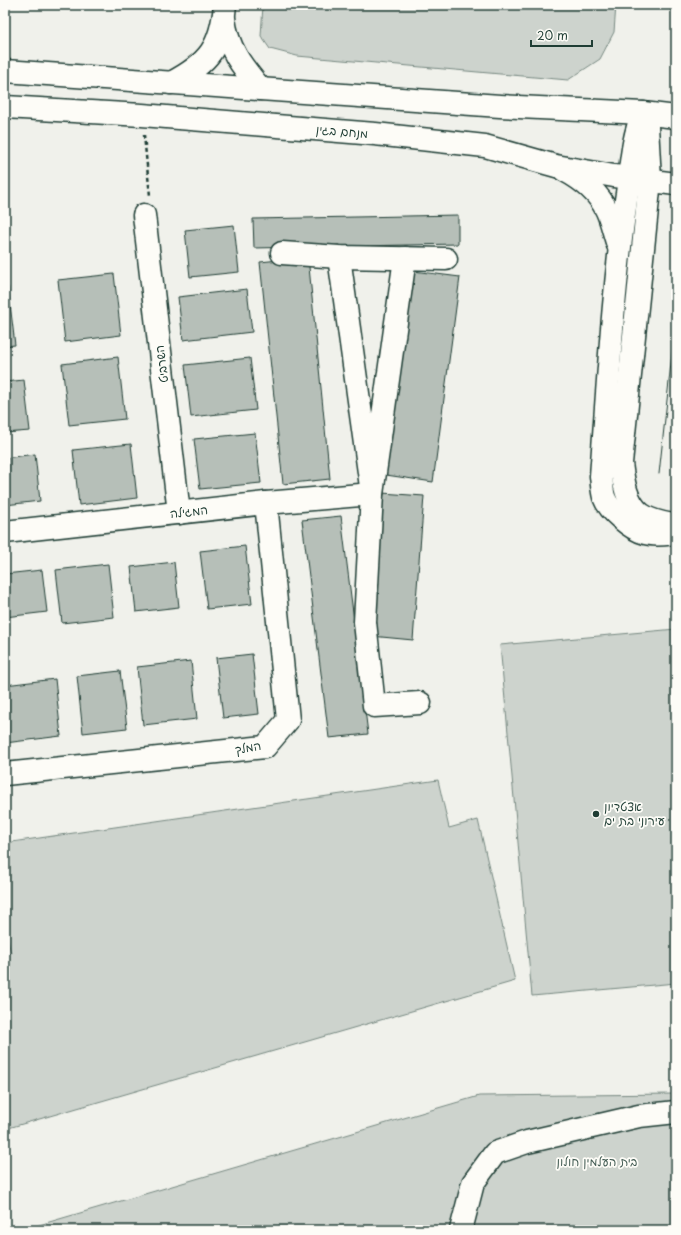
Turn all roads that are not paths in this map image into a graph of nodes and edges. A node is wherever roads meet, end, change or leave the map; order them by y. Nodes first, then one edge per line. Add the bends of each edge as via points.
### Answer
1 (224, 11) edge
2 (5, 71) edge
3 (171, 82) junction
4 (261, 89) junction
5 (5, 107) edge
6 (643, 113) junction
7 (676, 117) edge
8 (556, 166) junction
9 (640, 179) junction
10 (676, 184) edge
11 (144, 215) dead end
12 (619, 250) junction
13 (282, 253) dead end
14 (339, 257) junction
15 (405, 258) junction
16 (446, 259) dead end
17 (372, 494) junction
18 (266, 503) junction
19 (179, 513) junction
20 (676, 526) edge
21 (5, 532) edge
22 (676, 533) edge
23 (420, 703) dead end
24 (5, 774) edge
25 (676, 1112) edge
26 (461, 1230) edge

1 - 3 street via 218,40 206,59 197,68
1 - 4 street via 225,32 233,50 244,69
2 - 3 street
3 - 4 street
4 - 6 street
5 - 8 street, מנחם בגין via 375,134 484,146
6 - 7 street
6 - 9 street via 633,146
8 - 9 street, מנחם בגין
8 - 12 street via 580,179 601,201
9 - 10 street, מנחם בגין
9 - 12 street
9 - 20 street via 621,463 623,481 632,504 641,514 657,522
11 - 19 street, השרביט
12 - 22 street via 602,488 605,499 622,520 646,533
13 - 14 street
14 - 15 street
14 - 17 street
15 - 16 street
15 - 17 street
17 - 18 street, המגילה
17 - 23 street via 364,622 374,706
18 - 19 street, המגילה
18 - 24 street, המלך via 288,720 265,747
19 - 21 street, המגילה
25 - 26 street via 639,1116 527,1142 495,1153 473,1183

